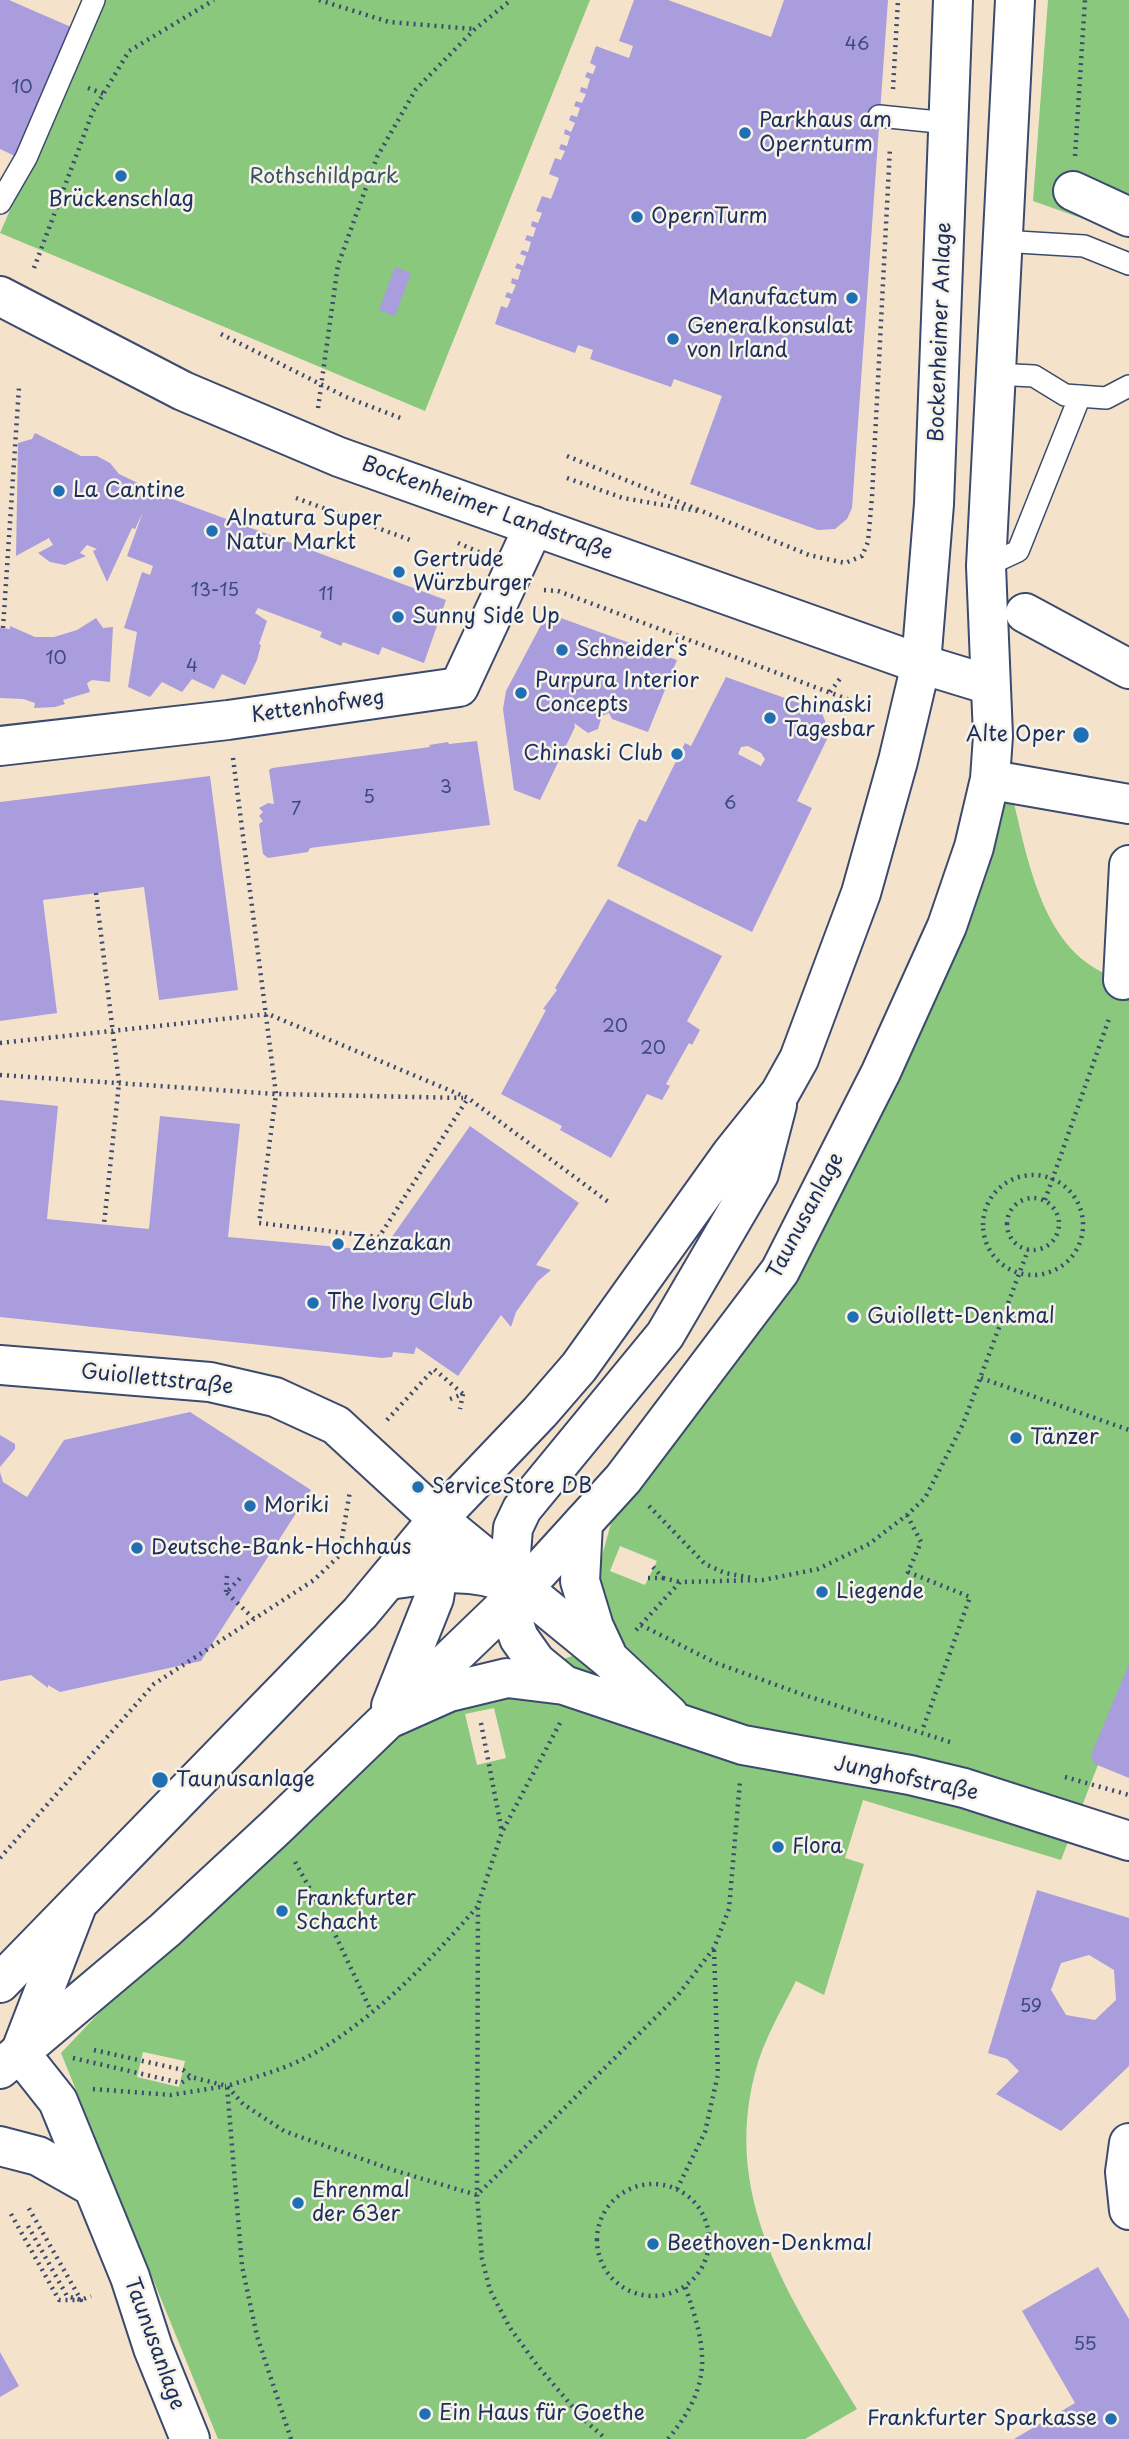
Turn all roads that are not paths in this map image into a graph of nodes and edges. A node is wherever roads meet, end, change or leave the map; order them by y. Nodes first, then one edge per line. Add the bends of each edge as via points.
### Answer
1 (94, 0) edge
2 (953, 0) edge
3 (1015, 0) edge
4 (886, 117) road end
5 (948, 123) junction
6 (1073, 191) road end
7 (0, 203) edge
8 (1129, 218) edge
9 (1001, 242) junction
10 (1129, 264) edge
11 (0, 296) edge
12 (993, 374) junction
13 (1129, 386) edge
14 (1080, 396) junction
15 (534, 526) junction
16 (985, 580) junction
17 (1025, 613) dead end
18 (920, 664) junction
19 (1129, 668) edge
20 (990, 685) junction
21 (0, 746) edge
22 (1009, 783) dead end
23 (1129, 804) edge
24 (1129, 865) edge
25 (1126, 975) edge
26 (780, 1093) junction
27 (0, 1365) edge
28 (438, 1519) junction
29 (583, 1523) junction
30 (438, 1573) junction
31 (389, 1580) junction
32 (511, 1589) junction
33 (620, 1648) junction
34 (565, 1698) junction
35 (385, 1721) junction
36 (681, 1726) junction
37 (1129, 1841) edge
38 (76, 1908) junction
39 (0, 1983) edge
40 (7, 2057) edge
41 (1129, 2143) edge
42 (0, 2146) edge
43 (93, 2188) junction
44 (1129, 2210) edge
45 (190, 2439) edge

1 - 7 lane via 26,158
2 - 5 main road, Bockenheimer Anlage
3 - 9 main road
4 - 5 lane
5 - 18 main road, Bockenheimer Anlage via 935,491
6 - 8 main road
9 - 10 lane via 1084,247
9 - 12 main road
11 - 15 main road, Bockenheimer Landstraße via 183,391 339,457
12 - 14 lane via 1034,376 1065,395
12 - 16 main road
13 - 14 lane via 1106,398
14 - 16 lane via 1018,551
15 - 18 main road, Bockenheimer Landstraße
15 - 21 main road, Kettenhofweg via 459,687
16 - 20 main road, Taunusanlage
17 - 19 main road
18 - 20 main road, Bockenheimer Landstraße
18 - 26 main road via 860,893 799,1059
20 - 29 main road, Taunusanlage via 990,779 974,847 947,926 881,1072 780,1271 647,1452
22 - 23 main road
24 - 25 main road
26 - 28 main road via 579,1367
26 - 32 main road via 760,1174 665,1335 522,1509 513,1528
27 - 28 main road, Guiollettstraße via 210,1382 262,1394 336,1425
28 - 30 main road, Taunusanlage
28 - 31 main road
28 - 32 main road, Guiollettstraße
29 - 32 main road, Taunusanlage
29 - 33 main road via 580,1581 594,1627
30 - 31 main road
30 - 32 main road via 468,1574
30 - 35 main road, Taunusanlage via 434,1598
31 - 38 main road
32 - 33 main road, Junghofstraße
32 - 34 main road, Junghofstraße via 519,1638
32 - 35 main road, Taunusanlage
33 - 36 main road, Junghofstraße
34 - 35 main road via 507,1678 449,1692
34 - 36 main road, Junghofstraße
35 - 40 main road, Taunusanlage via 165,1930
36 - 37 main road, Junghofstraße via 743,1745 950,1785
38 - 39 main road
38 - 40 main road
40 - 43 main road, Taunusanlage via 58,2101
41 - 44 main road via 1125,2189
42 - 43 main road via 38,2155
43 - 45 main road, Taunusanlage

